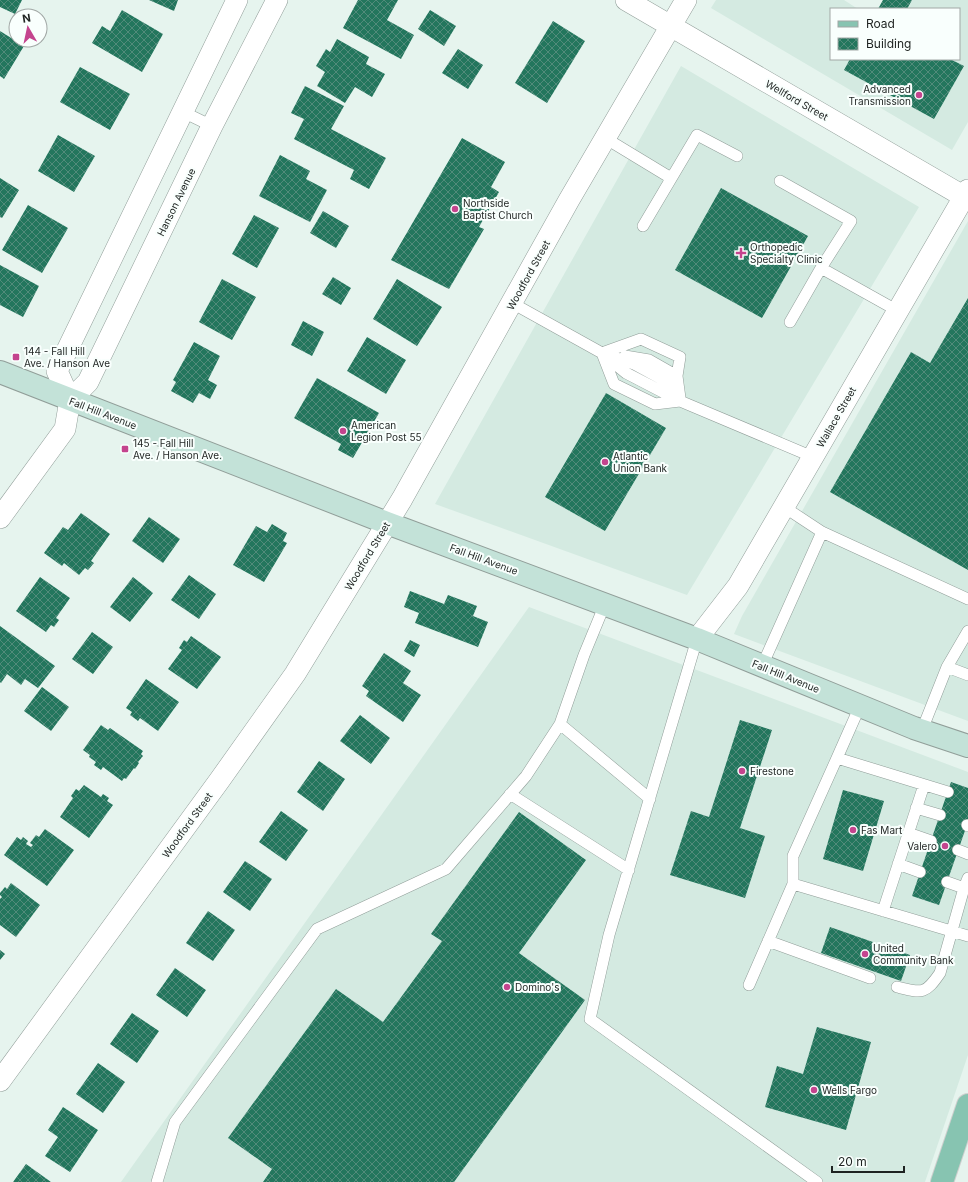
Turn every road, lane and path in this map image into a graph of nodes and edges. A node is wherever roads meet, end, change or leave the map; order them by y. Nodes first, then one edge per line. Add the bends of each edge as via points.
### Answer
1 (237, 0) edge
2 (277, 0) edge
3 (626, 0) edge
4 (686, 0) edge
5 (671, 26) junction
6 (183, 112) junction
7 (212, 126) junction
8 (605, 138) junction
9 (737, 156) dead end
10 (671, 178) junction
11 (780, 181) dead end
12 (967, 195) edge
13 (643, 226) dead end
14 (821, 268) junction
15 (512, 303) junction
16 (898, 310) junction
17 (790, 322) dead end
18 (602, 353) junction
19 (0, 372) edge
20 (677, 376) junction
21 (70, 400) junction
22 (680, 401) junction
23 (813, 457) junction
24 (784, 508) junction
25 (0, 518) edge
26 (387, 523) junction
27 (822, 532) junction
28 (968, 599) edge
29 (605, 604) junction
30 (968, 631) edge
31 (697, 639) junction
32 (762, 666) junction
33 (947, 667) junction
34 (968, 675) edge
35 (860, 706) junction
36 (560, 724) junction
37 (922, 730) junction
38 (968, 746) edge
39 (837, 758) junction
40 (924, 784) junction
41 (948, 792) dead end
42 (510, 794) junction
43 (650, 799) junction
44 (916, 808) junction
45 (940, 815) dead end
46 (908, 833) junction
47 (931, 841) dead end
48 (898, 864) junction
49 (629, 870) junction
50 (920, 872) dead end
51 (947, 882) dead end
52 (966, 883) edge
53 (793, 884) junction
54 (883, 911) junction
55 (952, 931) junction
56 (968, 936) edge
57 (768, 941) junction
58 (870, 978) dead end
59 (749, 985) dead end
60 (898, 986) dead end
61 (0, 1081) edge
62 (968, 1105) edge
63 (157, 1182) edge
64 (817, 1182) edge
65 (942, 1182) edge

1 - 6 street
2 - 7 street, Hanson Avenue
3 - 5 street, Wellford Street
4 - 5 street, Woodford Street
5 - 8 street, Woodford Street
5 - 12 street, Wellford Street
6 - 7 lane
6 - 21 street via 57,371
7 - 21 street, Hanson Avenue via 88,382
8 - 10 lane
8 - 15 street, Woodford Street
9 - 10 lane via 696,134
10 - 13 lane
11 - 14 lane via 851,221
12 - 16 street, Wallace Street
14 - 16 lane
14 - 17 lane
15 - 18 lane
15 - 26 street, Woodford Street
16 - 23 street, Wallace Street
18 - 20 lane via 649,360
18 - 20 lane via 641,339 680,357
18 - 22 lane via 626,373
18 - 22 lane via 614,384 655,404
19 - 21 main road, Fall Hill Avenue
20 - 22 lane
21 - 25 street via 63,432
21 - 26 main road, Fall Hill Avenue
22 - 23 lane
23 - 24 street, Wallace Street
24 - 27 lane
24 - 31 street, Wallace Street via 738,586
26 - 29 main road, Fall Hill Avenue
26 - 61 street, Woodford Street via 295,674
27 - 28 lane
27 - 32 lane
29 - 31 main road, Fall Hill Avenue
29 - 36 lane
30 - 33 lane
31 - 32 main road, Fall Hill Avenue
31 - 43 lane
32 - 35 main road, Fall Hill Avenue
33 - 34 lane
33 - 37 lane
35 - 37 main road, Fall Hill Avenue
35 - 39 lane
36 - 42 lane via 526,776
36 - 43 lane
37 - 38 main road, Fall Hill Avenue
39 - 40 lane
39 - 53 lane via 793,856
40 - 41 lane
40 - 44 lane
42 - 49 lane
42 - 63 lane via 446,869 317,929 175,1122
43 - 49 lane
44 - 45 lane
44 - 46 lane
46 - 47 lane
46 - 48 lane
48 - 50 lane
48 - 54 lane
49 - 64 lane via 609,935 590,1020
51 - 52 lane
52 - 55 lane
53 - 54 lane
53 - 57 lane
54 - 55 lane
55 - 56 lane
55 - 60 lane via 940,973 932,985 916,992
57 - 58 lane
57 - 59 lane
62 - 65 main road

